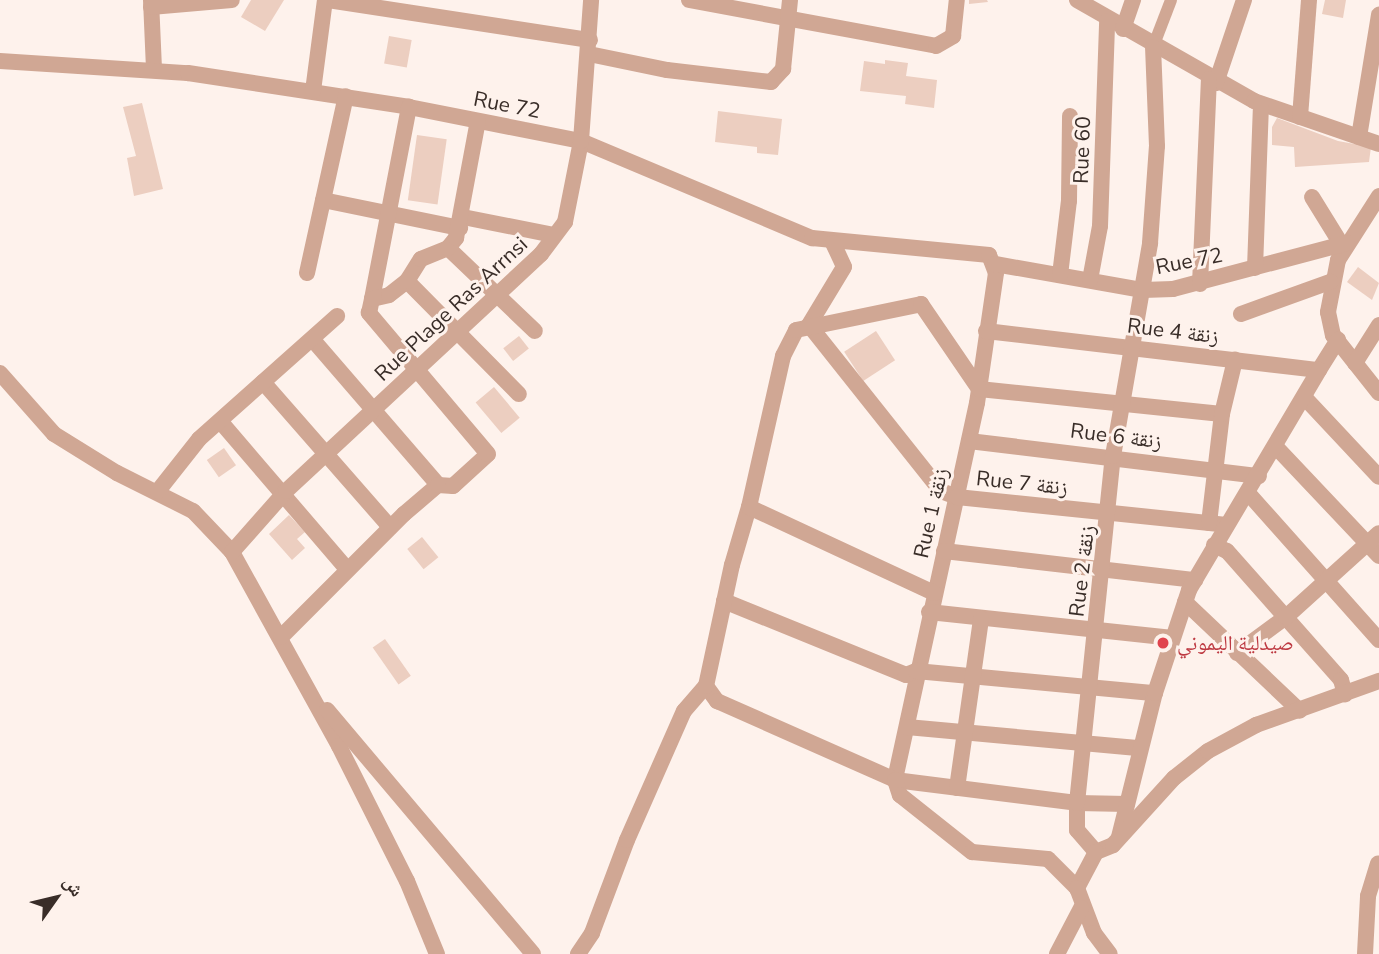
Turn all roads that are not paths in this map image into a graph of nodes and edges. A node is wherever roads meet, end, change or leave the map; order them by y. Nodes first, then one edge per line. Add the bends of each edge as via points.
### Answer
1 (232, 0) edge
2 (327, 0) edge
3 (592, 0) edge
4 (689, 0) edge
5 (790, 0) edge
6 (957, 0) edge
7 (1133, 0) edge
8 (1171, 0) edge
9 (1244, 0) edge
10 (1309, 0) edge
11 (151, 3) edge
12 (1086, 4) edge
13 (1379, 15) edge
14 (787, 20) junction
15 (1107, 21) junction
16 (1123, 29) junction
17 (589, 47) junction
18 (1153, 47) junction
19 (0, 61) edge
20 (154, 70) junction
21 (1213, 81) junction
22 (313, 91) junction
23 (346, 96) junction
24 (1261, 104) junction
25 (409, 107) junction
26 (1070, 116) dead end
27 (1300, 117) junction
28 (478, 121) junction
29 (1359, 137) junction
30 (581, 141) junction
31 (1379, 144) edge
32 (1379, 196) edge
33 (1312, 197) dead end
34 (323, 200) junction
35 (389, 215) junction
36 (462, 222) junction
37 (554, 235) junction
38 (833, 243) junction
39 (1344, 243) junction
40 (448, 248) junction
41 (992, 260) junction
42 (1255, 268) junction
43 (307, 273) dead end
44 (1060, 275) junction
45 (1090, 280) junction
46 (407, 281) junction
47 (1331, 282) junction
48 (1200, 284) junction
49 (1143, 290) junction
50 (497, 296) junction
51 (372, 299) junction
52 (1241, 314) dead end
53 (337, 316) dead end
54 (809, 325) junction
55 (1379, 325) edge
56 (535, 331) dead end
57 (986, 331) junction
58 (457, 333) junction
59 (313, 340) junction
60 (1338, 340) junction
61 (1134, 346) junction
62 (1235, 360) junction
63 (1355, 363) junction
64 (1319, 370) junction
65 (414, 371) junction
66 (0, 373) edge
67 (263, 382) junction
68 (979, 389) junction
69 (1379, 393) edge
70 (519, 394) dead end
71 (1305, 398) junction
72 (1122, 403) junction
73 (374, 410) junction
74 (1222, 414) junction
75 (220, 421) junction
76 (969, 441) junction
77 (1276, 447) junction
78 (325, 454) junction
79 (1113, 456) junction
80 (1214, 470) junction
81 (1259, 477) junction
82 (1379, 477) edge
83 (439, 485) junction
84 (158, 491) junction
85 (1248, 493) junction
86 (281, 495) junction
87 (957, 497) junction
88 (750, 507) junction
89 (1109, 513) junction
90 (1209, 523) junction
91 (1227, 525) junction
92 (390, 527) junction
93 (1373, 538) edge
94 (1214, 545) junction
95 (944, 551) junction
96 (232, 552) junction
97 (1379, 556) edge
98 (346, 568) junction
99 (1103, 568) junction
100 (1195, 580) junction
101 (1325, 580) junction
102 (934, 593) junction
103 (724, 601) junction
104 (1185, 602) junction
105 (929, 612) junction
106 (1286, 617) junction
107 (981, 619) junction
108 (1096, 630) junction
109 (281, 636) junction
110 (1173, 638) junction
111 (1379, 640) edge
112 (1237, 653) junction
113 (916, 671) junction
114 (972, 677) junction
115 (1379, 681) edge
116 (706, 686) junction
117 (308, 687) junction
118 (1090, 688) junction
119 (1155, 693) junction
120 (1345, 694) junction
121 (1300, 711) junction
122 (907, 727) junction
123 (965, 733) junction
124 (1083, 745) junction
125 (1140, 748) junction
126 (895, 780) junction
127 (957, 788) junction
128 (1077, 803) junction
129 (1127, 804) junction
130 (1119, 837) junction
131 (1096, 852) junction
132 (1378, 864) edge
133 (1077, 887) junction
134 (1081, 908) junction
135 (437, 954) edge
136 (533, 954) edge
137 (578, 954) edge
138 (1057, 954) edge
139 (1110, 954) edge
140 (1365, 954) edge

1 - 11 street
2 - 17 street
2 - 22 street
3 - 17 street, Rue Plage Ras Arrnsi
4 - 14 street
5 - 14 street
6 - 14 street via 956,23 948,42 936,46
7 - 16 street
8 - 18 street
9 - 21 street
10 - 27 street
11 - 20 street
12 - 15 street
13 - 29 street
14 - 17 street via 783,69 779,78 766,82 667,70
15 - 16 street
15 - 45 street, Rue 60 via 1100,226
16 - 18 street
17 - 30 street, Rue Plage Ras Arrnsi
18 - 21 street
18 - 49 street, Rue 2 زنقة via 1157,146
19 - 20 street, Rue 72
20 - 22 street, Rue 72
21 - 24 street
21 - 48 street
22 - 23 street, Rue 72
23 - 25 street, Rue 72
23 - 34 street
24 - 27 street
24 - 42 street
25 - 28 street, Rue 72
25 - 35 street
26 - 44 street via 1069,201
27 - 29 street
28 - 30 street, Rue 72
28 - 36 street
29 - 31 street
30 - 37 street, Rue Plage Ras Arrnsi via 568,211
30 - 38 street, Rue 72 via 782,228
32 - 39 street
33 - 39 street
34 - 35 street
34 - 43 street
35 - 36 street
35 - 51 street
36 - 37 street
36 - 40 street
37 - 50 street, Rue Plage Ras Arrnsi
38 - 41 street, Rue 72 via 903,245
38 - 54 street via 844,267
39 - 42 street, Rue 72
39 - 47 street
40 - 46 street via 421,259
40 - 50 street
41 - 44 street, Rue 72
41 - 57 street, Rue 1 زنقة
42 - 48 street, Rue 72
44 - 45 street, Rue 72
45 - 49 street, Rue 72
46 - 51 street via 389,295
46 - 58 street
47 - 52 street
47 - 60 street via 1328,319
48 - 49 street, Rue 72
49 - 61 street, Rue 2 زنقة
50 - 56 street
50 - 58 street, Rue Plage Ras Arrnsi
51 - 65 street via 371,320
53 - 59 street
54 - 68 street via 921,304
54 - 87 street, Rue 7 زنقة via 941,491
54 - 88 street via 788,340
55 - 63 street
57 - 61 street, Rue 4 زنقة
57 - 68 street, Rue 1 زنقة
58 - 65 street, Rue Plage Ras Arrnsi
58 - 70 street
59 - 67 street
59 - 73 street
60 - 63 street
60 - 64 street
61 - 62 street, Rue 4 زنقة
61 - 72 street, Rue 2 زنقة
62 - 64 street, Rue 4 زنقة
62 - 74 street
63 - 69 street
64 - 71 street
65 - 73 street, Rue Plage Ras Arrnsi
65 - 83 street via 488,452 453,486
66 - 84 street via 54,434 117,473
67 - 75 street
67 - 78 street
68 - 72 street
68 - 76 street, Rue 1 زنقة
71 - 77 street
71 - 82 street
72 - 74 street
72 - 79 street, Rue 2 زنقة
73 - 78 street, Rue Plage Ras Arrnsi
73 - 83 street
74 - 80 street
75 - 84 street via 193,445
75 - 86 street
76 - 79 street, Rue 6 زنقة
76 - 87 street, Rue 1 زنقة
77 - 81 street
77 - 93 street
78 - 86 street, Rue Plage Ras Arrnsi
78 - 92 street
79 - 80 street, Rue 6 زنقة
79 - 89 street, Rue 2 زنقة
80 - 81 street, Rue 6 زنقة
80 - 90 street
81 - 85 street
83 - 92 street
84 - 96 street via 201,518
85 - 91 street
85 - 101 street
86 - 96 street, Rue Plage Ras Arrnsi
86 - 98 street
87 - 89 street, Rue 7 زنقة
87 - 95 street, Rue 1 زنقة
88 - 102 street
88 - 103 street
89 - 90 street, Rue 7 زنقة
89 - 99 street, Rue 2 زنقة
90 - 91 street, Rue 7 زنقة
91 - 94 street
92 - 98 street
93 - 97 street
93 - 101 street
94 - 100 street
94 - 106 street via 1227,551
95 - 99 street
95 - 102 street, Rue 1 زنقة
96 - 109 street
98 - 109 street
99 - 100 street
99 - 108 street, Rue 2 زنقة
100 - 104 street
101 - 106 street
101 - 111 street
102 - 105 street, Rue 1 زنقة
103 - 113 street via 891,671 906,675
103 - 116 street
104 - 110 street
104 - 112 street
105 - 107 street
105 - 113 street, Rue 1 زنقة
106 - 112 street
106 - 120 street via 1341,680
107 - 108 street
107 - 114 street
108 - 110 street
108 - 118 street, Rue 2 زنقة
109 - 117 street
110 - 119 street
112 - 121 street
113 - 114 street
113 - 122 street, Rue 1 زنقة
114 - 118 street
114 - 123 street
115 - 120 street
116 - 126 street via 718,701
116 - 137 street via 684,711 626,840 592,933
117 - 135 street via 407,881
117 - 136 street
118 - 119 street
118 - 124 street, Rue 2 زنقة
119 - 125 street
120 - 121 street
121 - 130 street via 1246,729 1194,761
122 - 123 street
122 - 126 street, Rue 1 زنقة
123 - 124 street
123 - 127 street
124 - 125 street
124 - 128 street, Rue 2 زنقة
125 - 129 street
126 - 127 street
126 - 133 street via 900,795 972,852 1048,859
127 - 128 street
128 - 129 street
128 - 131 street, Rue 2 زنقة via 1077,830
129 - 130 street
130 - 131 street via 1105,851
131 - 133 street
132 - 140 street via 1368,896
133 - 134 street
134 - 138 street
134 - 139 street

